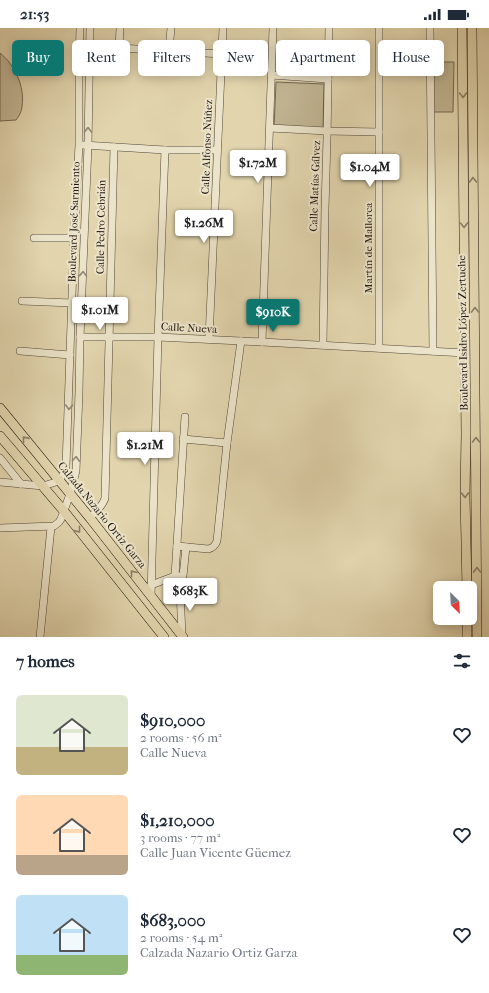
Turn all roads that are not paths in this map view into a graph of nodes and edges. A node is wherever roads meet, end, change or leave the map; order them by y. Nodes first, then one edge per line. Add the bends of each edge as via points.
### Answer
1 (80, 28) edge
2 (90, 28) edge
3 (120, 28) edge
4 (171, 28) edge
5 (223, 28) edge
6 (273, 28) edge
7 (329, 28) edge
8 (379, 28) edge
9 (430, 28) edge
10 (462, 28) edge
11 (472, 28) edge
12 (89, 40) edge
13 (119, 40) edge
14 (170, 40) edge
15 (223, 40) edge
16 (270, 75) junction
17 (89, 76) edge
18 (221, 76) edge
19 (328, 79) junction
20 (270, 128) junction
21 (327, 131) junction
22 (379, 132) junction
23 (79, 145) junction
24 (88, 146) junction
25 (114, 147) junction
26 (165, 150) junction
27 (217, 150) junction
28 (34, 238) dead end
29 (74, 238) junction
30 (464, 240) junction
31 (474, 240) junction
32 (22, 302) dead end
33 (72, 303) junction
34 (80, 337) junction
35 (110, 337) junction
36 (158, 337) junction
37 (209, 339) junction
38 (241, 341) junction
39 (262, 342) junction
40 (323, 345) junction
41 (379, 348) junction
42 (20, 351) dead end
43 (433, 351) junction
44 (465, 352) junction
45 (70, 355) junction
46 (79, 392) junction
47 (69, 393) junction
48 (0, 408) edge
49 (185, 417) dead end
50 (0, 436) edge
51 (183, 439) junction
52 (227, 443) junction
53 (0, 458) edge
54 (59, 480) junction
55 (0, 482) edge
56 (21, 484) junction
57 (43, 486) junction
58 (70, 494) junction
59 (63, 510) junction
60 (90, 518) junction
61 (51, 527) junction
62 (0, 528) edge
63 (176, 546) junction
64 (186, 547) junction
65 (179, 576) junction
66 (467, 581) edge
67 (151, 585) junction
68 (151, 596) junction
69 (467, 625) edge
70 (40, 637) edge
71 (164, 637) edge
72 (183, 637) edge
73 (467, 637) edge
74 (477, 637) edge

1 - 23 street, Boulevard José Sarmiento
2 - 12 street, Boulevard José Sarmiento
3 - 13 street
4 - 14 street
5 - 15 street, Calle Alfonso Núñez
6 - 16 street
7 - 19 street, Calle Matías Gálvez
8 - 22 street, Martín de Mallorca
9 - 43 street
10 -> 30 main road, Boulevard Isidro López Zertuche
31 -> 11 main road, Boulevard Isidro López Zertuche
16 - 19 street
16 - 20 street
24 -> 17 street, Boulevard José Sarmiento
18 - 27 street, Calle Alfonso Núñez
19 - 21 street, Calle Matías Gálvez
20 - 21 street
20 - 39 street
21 - 22 street
21 - 40 street, Calle Matías Gálvez
22 - 41 street, Martín de Mallorca
23 - 24 street
23 - 29 street, Boulevard José Sarmiento
24 - 25 street
34 -> 24 street, Boulevard José Sarmiento
25 - 26 street
25 - 35 street, Calle Pedro Cebrián
26 - 27 street
26 - 36 street
27 - 37 street, Calle Alfonso Núñez
28 - 29 street
29 - 33 street, Boulevard José Sarmiento
30 - 31 main road
30 - 44 main road, Boulevard Isidro López Zertuche
74 -> 31 main road, Boulevard Isidro López Zertuche
32 - 33 street
33 - 45 street, Boulevard José Sarmiento
34 - 35 street, Calle Nueva
34 - 46 street, Boulevard José Sarmiento
35 - 36 street, Calle Nueva
35 - 60 street, Calle Pedro Cebrián via 105,498
36 - 37 street, Calle Nueva
36 - 67 street
37 - 38 street, Calle Nueva
38 - 39 street, Calle Nueva
38 - 52 street
39 - 40 street, Calle Nueva
40 - 41 street, Calle Nueva
41 - 43 street, Calle Nueva
42 - 45 street
43 - 44 street, Calle Nueva
44 -> 66 main road, Boulevard Isidro López Zertuche
45 - 47 street, Boulevard José Sarmiento
46 - 47 street
58 -> 46 street, Boulevard José Sarmiento via 76,471
47 -> 54 street, Boulevard José Sarmiento via 66,466
54 -> 48 main road, Calzada Nazario Ortiz Garza
49 - 51 street
50 - 57 main road
51 - 52 street
51 - 63 street
52 - 64 street via 217,541 211,548
53 - 56 street
54 - 57 street
54 - 58 main road, Calzada Nazario Ortiz Garza
55 - 56 street
56 - 57 street
57 - 59 main road
58 - 59 street, Boulevard José Sarmiento
58 - 60 main road, Calzada Nazario Ortiz Garza
59 - 61 street, Boulevard José Sarmiento via 59,522
59 -> 71 main road
68 -> 60 main road, Calzada Nazario Ortiz Garza
61 - 62 street
61 - 70 street
63 - 64 street
63 - 65 street
64 - 65 street
65 - 67 street
65 - 72 street
67 - 68 street
68 - 72 main road, Calzada Nazario Ortiz Garza
69 - 73 main road

